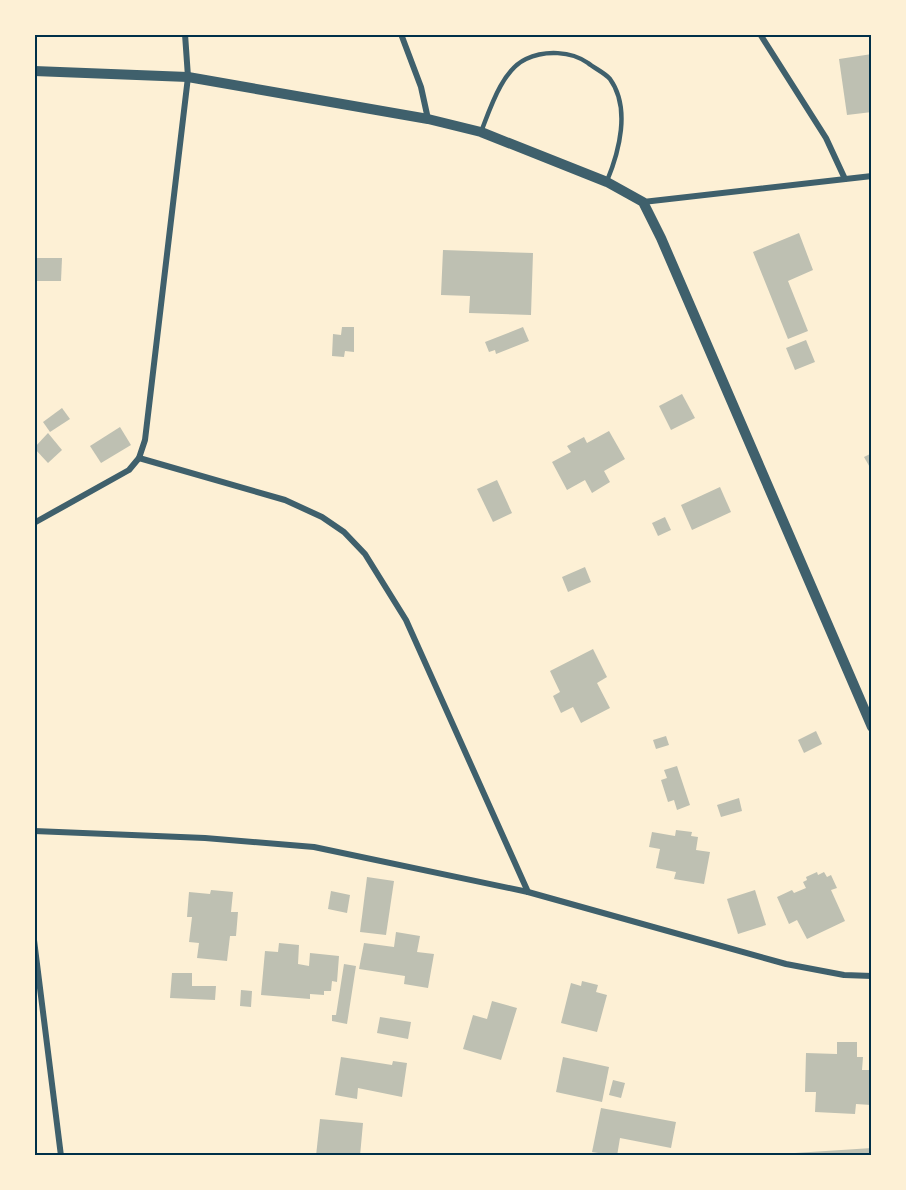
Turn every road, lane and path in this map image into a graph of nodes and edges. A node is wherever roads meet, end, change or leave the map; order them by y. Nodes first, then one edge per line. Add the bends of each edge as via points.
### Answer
1 (185, 34) edge
2 (401, 34) edge
3 (760, 34) edge
4 (34, 70) edge
5 (188, 77) junction
6 (428, 119) junction
7 (481, 132) junction
8 (872, 176) edge
9 (845, 179) junction
10 (607, 182) junction
11 (643, 202) junction
12 (139, 458) junction
13 (34, 523) edge
14 (872, 727) edge
15 (34, 831) edge
16 (528, 892) junction
17 (34, 940) edge
18 (872, 976) edge
19 (61, 1155) edge

1 - 5 street
2 - 6 street via 421,87
3 - 9 street via 826,138
4 - 5 street
5 - 6 street
5 - 12 street via 147,428
6 - 7 street
7 - 10 street
7 - 10 lane via 506,78 525,59 553,53 579,57 610,79 618,99 621,127 617,157
8 - 9 street
9 - 11 street
10 - 11 street
11 - 14 street
12 - 13 street via 129,470
12 - 16 street via 285,500 322,517 365,554 406,620
15 - 16 street via 314,847
16 - 18 street via 786,964
17 - 19 street

